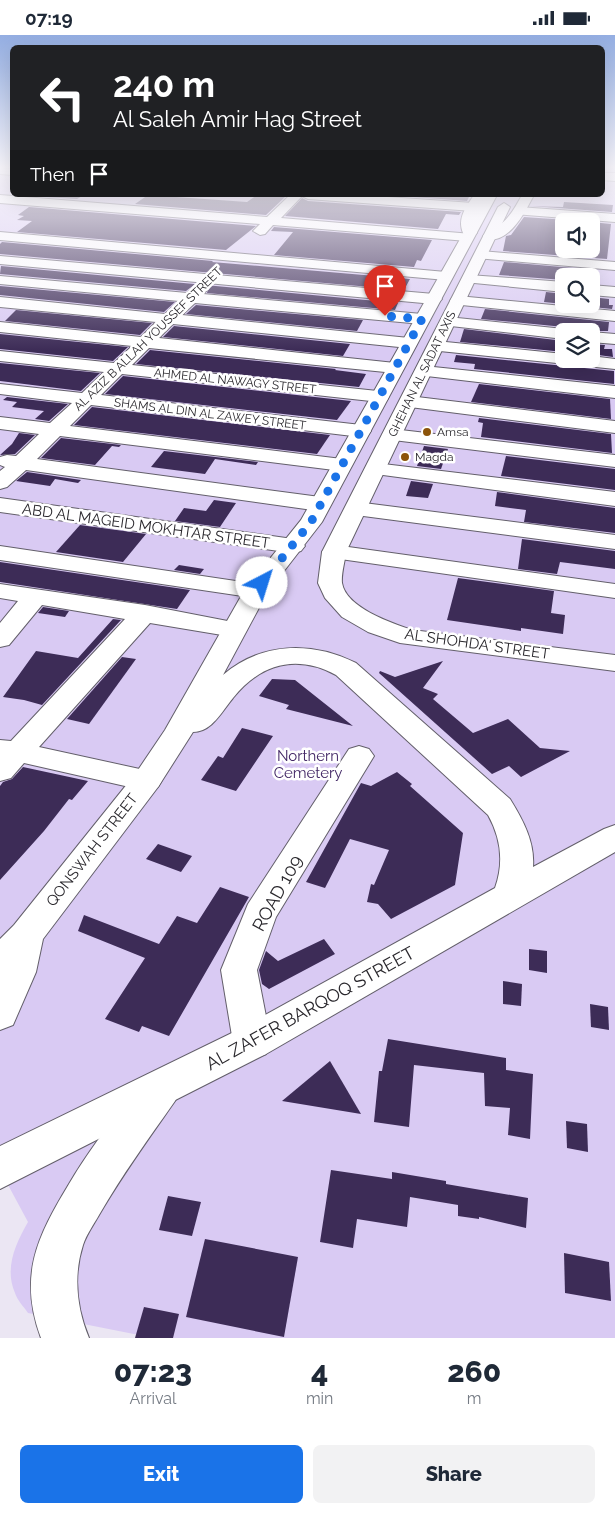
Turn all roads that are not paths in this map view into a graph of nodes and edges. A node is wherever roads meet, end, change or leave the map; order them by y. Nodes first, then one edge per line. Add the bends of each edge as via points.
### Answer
1 (44, 229) edge
2 (259, 229) edge
3 (352, 229) edge
4 (363, 229) edge
5 (469, 229) edge
6 (472, 229) edge
7 (476, 229) edge
8 (506, 229) edge
9 (0, 236) edge
10 (468, 237) junction
11 (29, 238) junction
12 (508, 240) dead end
13 (481, 255) junction
14 (234, 256) junction
15 (0, 258) edge
16 (326, 264) junction
17 (615, 266) edge
18 (446, 276) junction
19 (470, 277) junction
20 (210, 279) junction
21 (0, 280) edge
22 (555, 282) edge
23 (555, 286) edge
24 (600, 286) edge
25 (615, 287) edge
26 (309, 288) junction
27 (600, 291) edge
28 (615, 292) edge
29 (190, 299) junction
30 (434, 299) junction
31 (458, 301) junction
32 (0, 302) edge
33 (291, 308) junction
34 (615, 316) edge
35 (169, 319) junction
36 (422, 319) junction
37 (448, 322) junction
38 (0, 327) edge
39 (555, 333) edge
40 (600, 338) edge
41 (615, 339) edge
42 (145, 343) junction
43 (409, 343) junction
44 (436, 346) junction
45 (0, 356) edge
46 (555, 358) edge
47 (600, 362) edge
48 (615, 364) edge
49 (395, 368) junction
50 (118, 369) junction
51 (424, 371) junction
52 (0, 389) edge
53 (615, 392) edge
54 (380, 396) junction
55 (87, 399) junction
56 (409, 402) junction
57 (0, 423) edge
58 (615, 427) edge
59 (55, 430) junction
60 (361, 431) junction
61 (392, 435) junction
62 (0, 460) edge
63 (615, 461) edge
64 (21, 463) junction
65 (342, 465) junction
66 (375, 469) junction
67 (0, 483) edge
68 (615, 499) edge
69 (320, 504) junction
70 (0, 505) edge
71 (356, 509) junction
72 (615, 542) edge
73 (293, 546) junction
74 (334, 552) junction
75 (0, 553) edge
76 (0, 591) edge
77 (256, 591) junction
78 (615, 591) edge
79 (36, 596) junction
80 (145, 613) junction
81 (234, 629) junction
82 (0, 639) edge
83 (615, 663) edge
84 (178, 733) junction
85 (359, 756) dead end
86 (6, 757) edge
87 (147, 780) junction
88 (615, 837) edge
89 (509, 897) junction
90 (26, 935) junction
91 (0, 963) edge
92 (0, 1014) edge
93 (252, 1042) junction
94 (161, 1088) junction
95 (8, 1160) edge
96 (65, 1338) edge

1 - 11 main road
2 - 14 main road, AL AZIZ B ALLAH YOUSSEF STREET via 249,236
3 - 16 main road
4 - 10 main road
5 - 10 main road
6 - 10 main road, GHEHAN AL SADAT AXIS
7 - 10 main road, GHEHAN AL SADAT AXIS
8 - 10 main road
9 - 11 main road
10 - 12 main road
10 - 13 main road, GHEHAN AL SADAT AXIS
10 - 18 main road, GHEHAN AL SADAT AXIS
11 - 14 main road
11 - 15 main road
13 - 17 main road
13 - 19 main road, GHEHAN AL SADAT AXIS
14 - 16 main road
14 - 20 main road, AL AZIZ B ALLAH YOUSSEF STREET
15 - 20 main road
16 - 18 main road
16 - 26 main road
18 - 30 main road, GHEHAN AL SADAT AXIS
19 - 22 main road
19 - 23 main road
19 - 31 main road, GHEHAN AL SADAT AXIS
20 - 26 main road
20 - 29 main road, AL AZIZ B ALLAH YOUSSEF STREET
21 - 29 main road
24 - 25 main road
26 - 30 main road
26 - 33 main road
27 - 28 main road
29 - 33 main road
29 - 35 main road, AL AZIZ B ALLAH YOUSSEF STREET
30 - 36 main road, GHEHAN AL SADAT AXIS
31 - 34 main road
31 - 37 main road, GHEHAN AL SADAT AXIS
32 - 35 main road
33 - 36 main road
35 - 42 main road, AL AZIZ B ALLAH YOUSSEF STREET
35 - 43 main road
36 - 43 main road, GHEHAN AL SADAT AXIS
37 - 39 main road
37 - 44 main road, GHEHAN AL SADAT AXIS
38 - 42 main road
40 - 41 main road
42 - 49 main road
42 - 50 main road, AL AZIZ B ALLAH YOUSSEF STREET
43 - 49 main road, GHEHAN AL SADAT AXIS
44 - 46 main road
44 - 51 main road, GHEHAN AL SADAT AXIS
45 - 50 main road, AHMED AL NAWAGY STREET
47 - 48 main road
49 - 54 main road, GHEHAN AL SADAT AXIS
50 - 54 main road, AHMED AL NAWAGY STREET
50 - 55 main road, AL AZIZ B ALLAH YOUSSEF STREET
51 - 53 main road
51 - 56 main road, GHEHAN AL SADAT AXIS
52 - 55 main road, SHAMS AL DIN AL ZAWEY STREET
54 - 60 main road, GHEHAN AL SADAT AXIS
55 - 59 main road, AL AZIZ B ALLAH YOUSSEF STREET
55 - 60 main road, SHAMS AL DIN AL ZAWEY STREET
56 - 58 main road
56 - 61 main road, GHEHAN AL SADAT AXIS
57 - 59 main road
59 - 64 main road, AL AZIZ B ALLAH YOUSSEF STREET
59 - 65 main road
60 - 65 main road, GHEHAN AL SADAT AXIS
61 - 63 main road
61 - 66 main road, GHEHAN AL SADAT AXIS
62 - 64 main road
64 - 67 main road, AL AZIZ B ALLAH YOUSSEF STREET
64 - 69 main road
65 - 69 main road, GHEHAN AL SADAT AXIS
66 - 68 main road
66 - 71 main road, GHEHAN AL SADAT AXIS
69 - 73 main road, GHEHAN AL SADAT AXIS
70 - 73 main road, ABD AL MAGEID MOKHTAR STREET
71 - 72 main road
71 - 74 main road, GHEHAN AL SADAT AXIS
73 - 77 main road, GHEHAN AL SADAT AXIS
74 - 78 main road
74 - 83 main road, AL SHOHDA' STREET via 330,583 334,593 351,612 377,627 409,637
75 - 77 main road
76 - 79 main road
77 - 81 main road, GHEHAN AL SADAT AXIS
79 - 80 main road
79 - 82 main road
80 - 81 main road
80 - 86 main road
81 - 84 main road, GHEHAN AL SADAT AXIS
84 - 87 main road, QONSWAH STREET
84 - 89 main road via 204,716 229,684 265,661 302,655 337,663 499,807 513,831 517,853 516,880
85 - 93 main road, ROAD 109 via 260,914 239,970
86 - 87 main road
87 - 90 main road, QONSWAH STREET
88 - 89 main road, AL ZAFER BARQOQ STREET
89 - 93 main road, AL ZAFER BARQOQ STREET
90 - 91 main road, QONSWAH STREET
90 - 92 main road via 18,973
93 - 94 main road, AL ZAFER BARQOQ STREET
94 - 95 main road, AL ZAFER BARQOQ STREET
94 - 96 main road via 103,1167 62,1237 54,1290 57,1317

